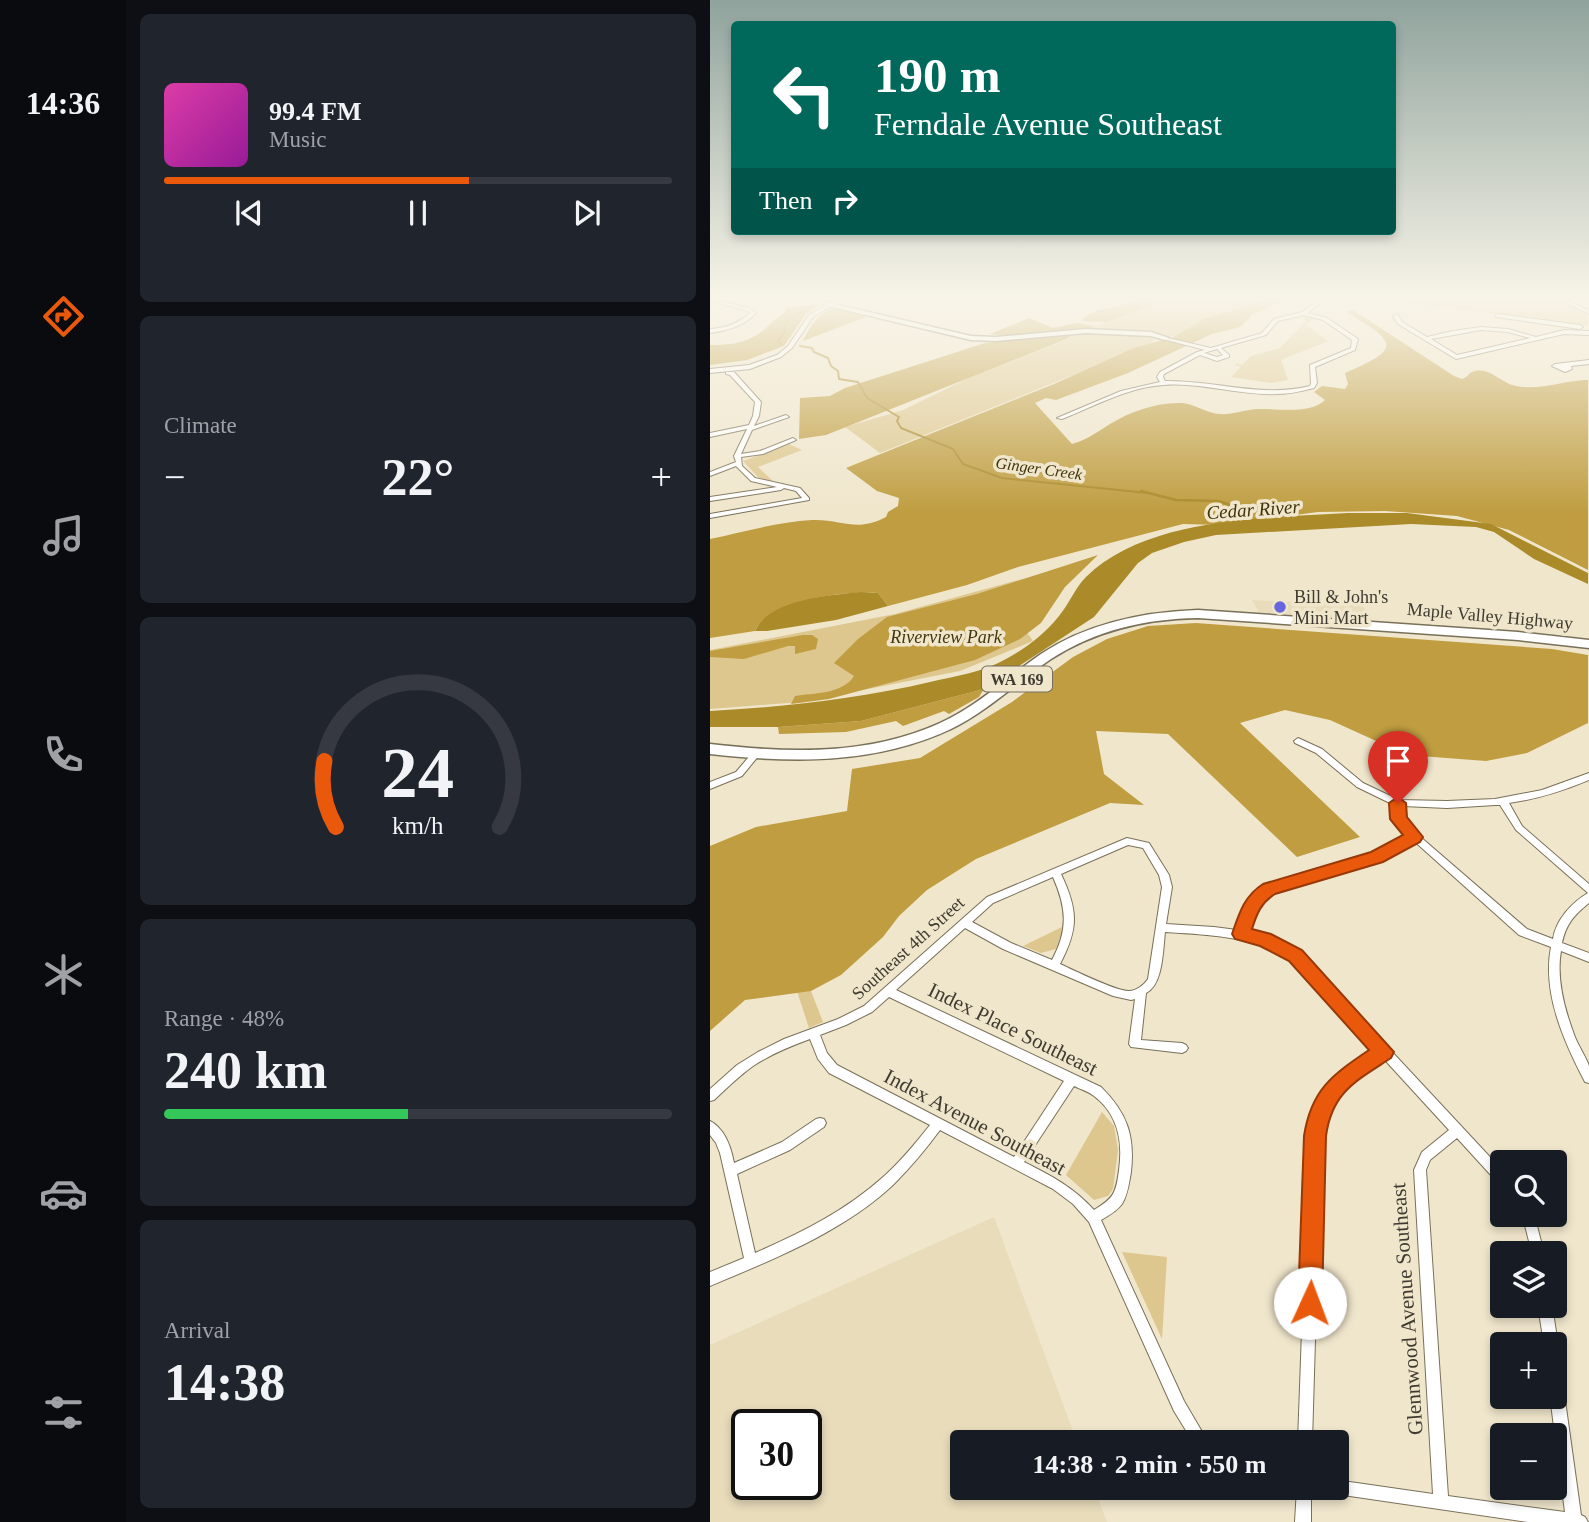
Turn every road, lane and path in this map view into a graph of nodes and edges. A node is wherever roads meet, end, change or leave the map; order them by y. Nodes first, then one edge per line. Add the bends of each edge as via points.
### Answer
1 (728, 371) edge
2 (1166, 371) edge
3 (1313, 371) edge
4 (1163, 383) junction
5 (786, 418) dead end
6 (1060, 418) dead end
7 (751, 427) junction
8 (710, 435) edge
9 (793, 440) dead end
10 (737, 460) junction
11 (710, 474) edge
12 (786, 487) junction
13 (710, 499) edge
14 (710, 516) edge
15 (1588, 644) edge
16 (1298, 741) dead end
17 (710, 749) edge
18 (756, 754) junction
19 (1584, 778) edge
20 (710, 786) edge
21 (1588, 788) edge
22 (1398, 803) junction
23 (1504, 803) junction
24 (1414, 837) junction
25 (1055, 872) junction
26 (1588, 890) edge
27 (1588, 897) edge
28 (965, 923) junction
29 (1163, 928) junction
30 (1241, 934) junction
31 (1555, 945) junction
32 (1588, 958) edge
33 (1055, 964) junction
34 (890, 992) junction
35 (1141, 992) junction
36 (814, 1034) junction
37 (1182, 1048) dead end
38 (1384, 1052) junction
39 (1588, 1077) edge
40 (1072, 1079) junction
41 (710, 1096) edge
42 (820, 1123) dead end
43 (938, 1124) junction
44 (710, 1126) edge
45 (1457, 1131) junction
46 (1016, 1164) junction
47 (1490, 1167) edge
48 (730, 1171) junction
49 (1093, 1218) junction
50 (751, 1261) junction
51 (710, 1279) edge
52 (1560, 1409) edge
53 (1194, 1430) edge
54 (1305, 1430) edge
55 (1349, 1489) edge
56 (1304, 1500) edge
57 (1440, 1501) junction
58 (1303, 1522) edge
59 (1577, 1522) edge

1 - 7 street via 730,380 758,412
2 - 4 street via 1160,377
3 - 4 street via 1312,387 1276,394
4 - 6 street
5 - 7 street
7 - 8 street
7 - 10 street
9 - 10 street
10 - 11 street
10 - 12 street via 753,480
12 - 13 street
12 - 14 street via 799,489 807,499
15 - 18 main road, Maple Valley Highway / WA 169 via 1198,614 1143,618 1097,630 1063,646 963,716 907,741 823,757
16 - 22 street via 1319,751 1360,785
17 - 18 main road, Maple Valley Highway / WA 169
18 - 20 street via 739,774
19 - 21 street
19 - 23 street via 1548,794
22 - 23 street
22 - 24 street via 1399,819
23 - 26 street via 1520,828
24 - 30 street via 1377,857 1269,889 1250,908
24 - 31 street via 1512,924
25 - 28 street, Southeast 4th Street via 990,900
25 - 29 street, Southeast 4th Street via 1115,845 1137,841 1146,845 1167,887
25 - 33 street via 1071,915 1064,949
27 - 31 street via 1563,922
28 - 33 street via 1007,946
28 - 34 street, Southeast 4th Street
29 - 30 street
29 - 35 street via 1153,979
30 - 38 street via 1265,939 1295,956
31 - 32 street
31 - 39 street via 1563,1025
33 - 35 street via 1117,993 1131,996
34 - 36 street, Southeast 4th Street via 851,1019
34 - 40 street, Index Place Southeast
35 - 37 street via 1135,1044
36 - 41 street, Southeast 4th Street via 763,1054
36 - 43 street, Index Avenue Southeast via 833,1069
38 - 45 street
38 - 54 street via 1342,1079 1318,1114
40 - 46 street
40 - 49 street, Index Place Southeast via 1111,1103 1128,1149 1117,1200
42 - 48 street via 786,1146
43 - 46 street, Index Avenue Southeast
43 - 50 street via 895,1177 868,1199 831,1224
44 - 48 street via 721,1140
45 - 47 street
45 - 57 street, Glennwood Avenue Southeast via 1426,1156 1420,1170
46 - 49 street, Index Avenue Southeast via 1057,1185
48 - 50 street
49 - 53 street, Index Avenue Southeast
50 - 51 street
52 - 59 street
55 - 57 street
56 - 58 street
57 - 59 street

